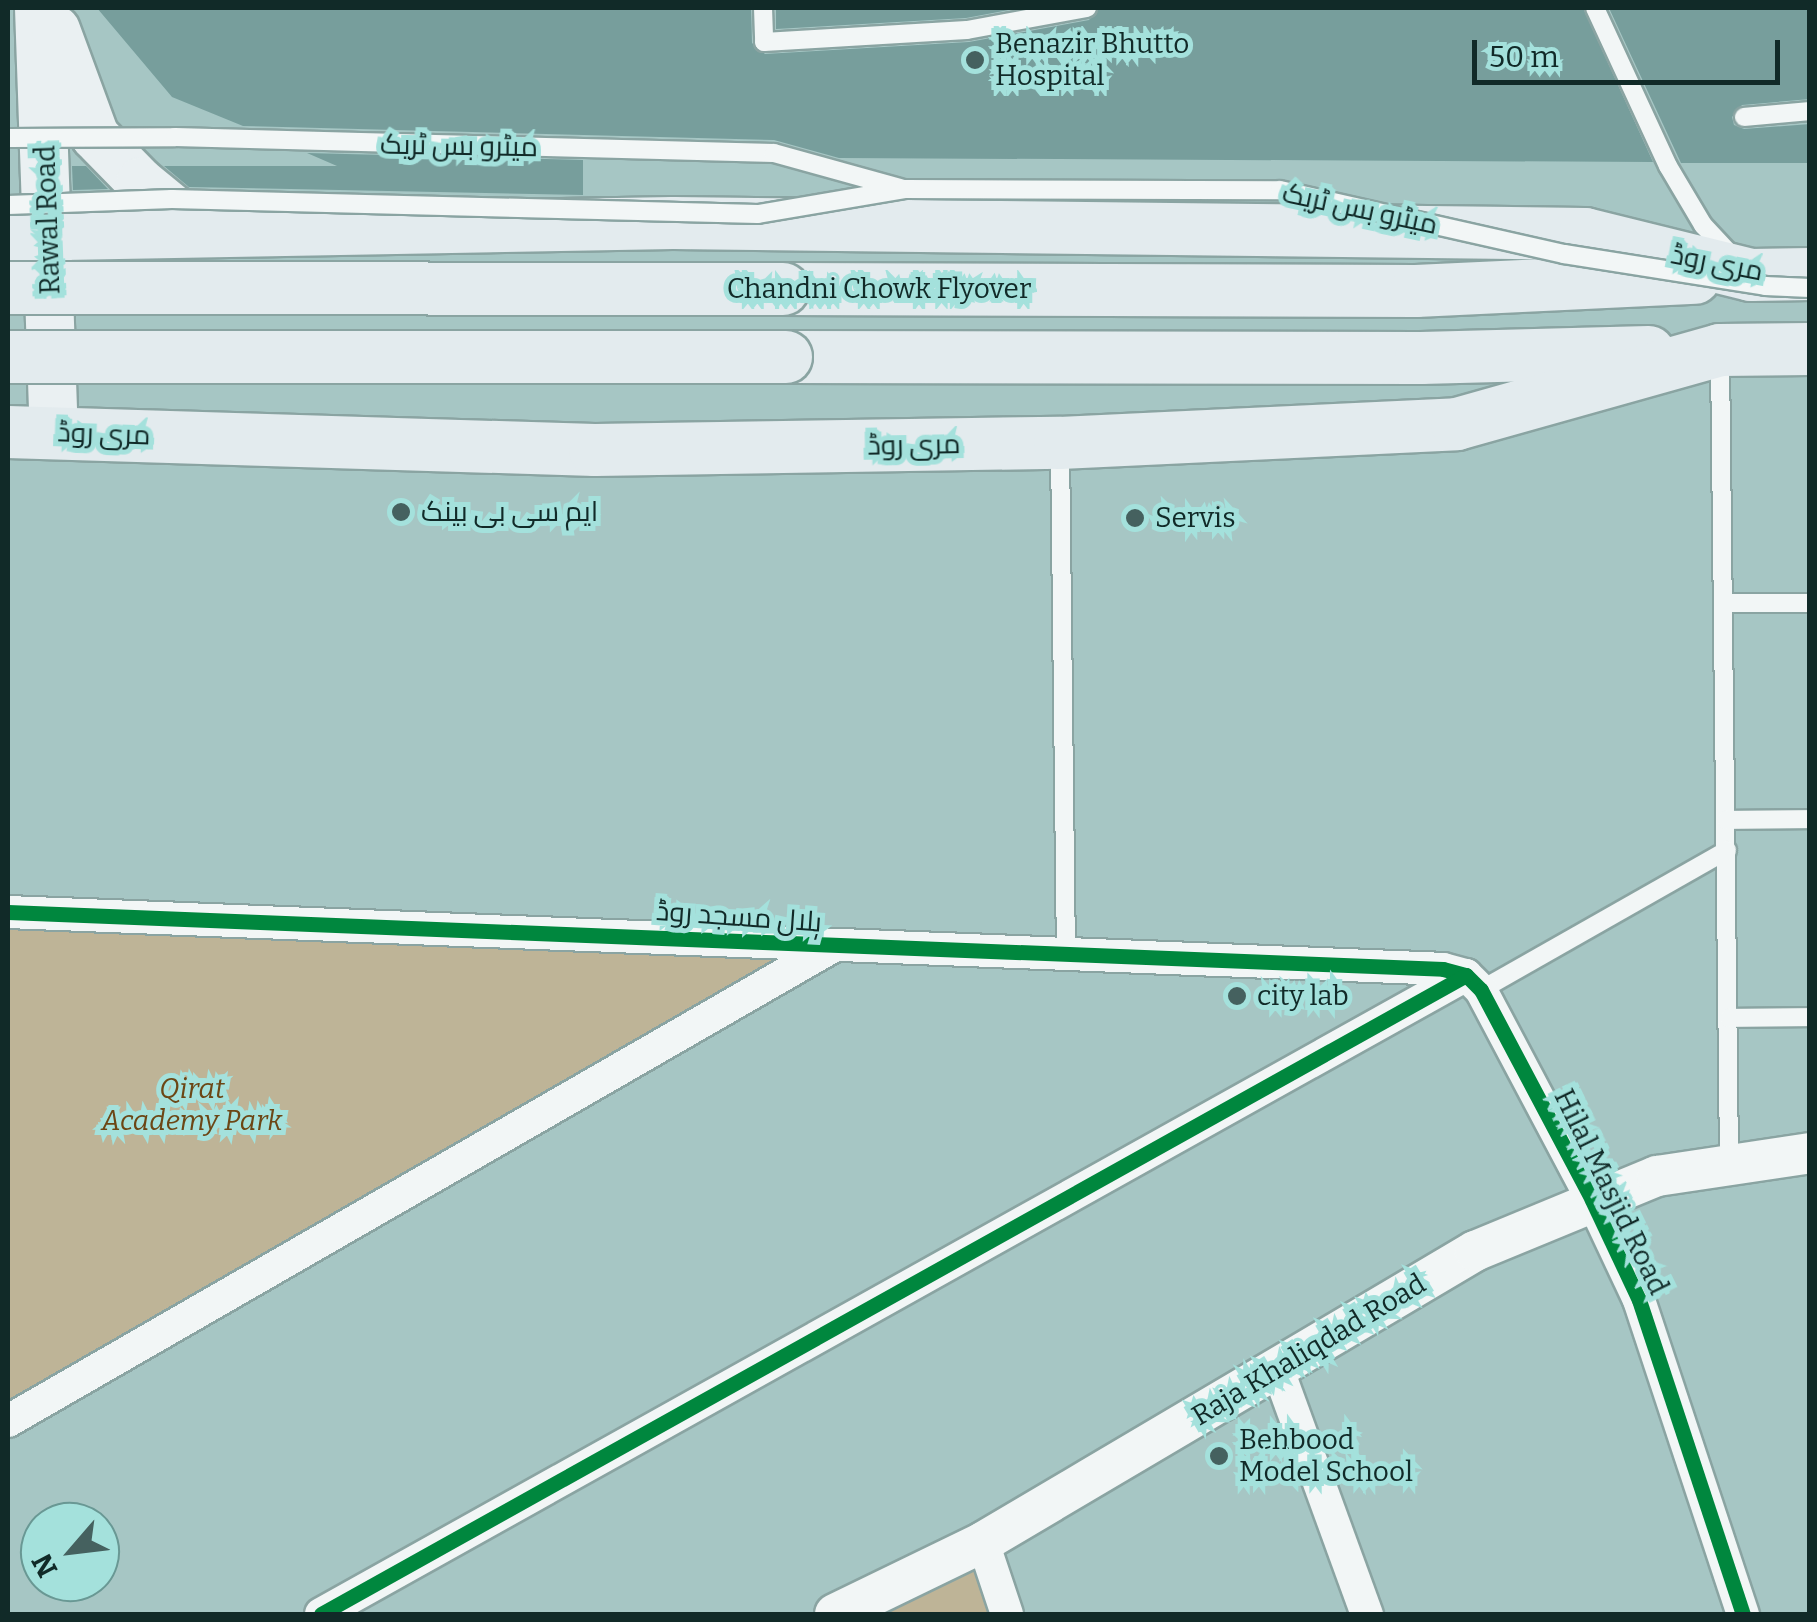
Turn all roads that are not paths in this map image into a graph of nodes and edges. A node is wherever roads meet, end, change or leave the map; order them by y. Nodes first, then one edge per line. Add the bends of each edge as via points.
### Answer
1 (39, 8) edge
2 (50, 8) edge
3 (764, 8) edge
4 (1087, 8) edge
5 (1595, 8) edge
6 (1810, 112) edge
7 (1744, 117) dead end
8 (8, 138) edge
9 (906, 190) junction
10 (8, 205) edge
11 (201, 232) junction
12 (28, 235) edge
13 (1810, 274) edge
14 (1751, 275) junction
15 (8, 288) edge
16 (1810, 288) edge
17 (1810, 349) edge
18 (1720, 350) junction
19 (8, 358) edge
20 (31, 433) edge
21 (1060, 442) junction
22 (1724, 603) junction
23 (1810, 603) edge
24 (1810, 819) edge
25 (1727, 820) junction
26 (1727, 850) junction
27 (8, 912) edge
28 (830, 948) junction
29 (1066, 954) junction
30 (1473, 982) junction
31 (1810, 1017) edge
32 (1730, 1018) junction
33 (1810, 1153) edge
34 (1729, 1165) junction
35 (1592, 1200) junction
36 (1278, 1370) junction
37 (8, 1421) edge
38 (982, 1542) junction
39 (322, 1614) edge
40 (835, 1614) edge
41 (1008, 1614) edge
42 (1366, 1614) edge
43 (1742, 1614) edge

1 - 12 main road, Rawal Road
2 - 11 main road via 94,136
3 - 4 lane via 764,42 967,30
5 - 14 lane via 1668,166 1703,225
6 - 7 lane
8 - 9 lane, میٹرو بس ٹریک, bridge via 774,153
9 - 10 lane, میٹرو بس ٹریک, bridge via 758,214 172,200
9 - 16 lane, میٹرو بس ٹریک, bridge via 1280,190 1564,254
11 - 12 main road, مری روڈ
11 - 14 main road, مری روڈ via 673,223 1585,234
12 - 20 main road, Rawal Road
13 - 14 main road, مری روڈ
14 - 15 main road, Chandni Chowk Flyover, bridge via 1416,291
17 - 18 main road, مری روڈ
18 - 19 main road, bridge via 1421,358
18 - 21 main road, مری روڈ via 1456,424
18 - 22 lane
20 - 21 main road, مری روڈ via 596,450
21 - 29 lane
22 - 23 lane
22 - 25 lane
24 - 25 lane
25 - 26 lane
26 - 30 lane
26 - 32 lane
27 - 28 street, ہلال مسجد روڈ via 742,939
28 - 29 street, ہلال مسجد روڈ
28 - 37 street
29 - 30 street, ہلال مسجد روڈ via 1443,968
30 - 35 street, Hilal Masjid Road
30 - 39 street
31 - 32 lane
32 - 34 lane
33 - 34 street, Raja Khaliqdad Road
34 - 35 street, Raja Khaliqdad Road via 1658,1176
35 - 36 street, Raja Khaliqdad Road via 1475,1250
35 - 43 street, Hilal Masjid Road via 1639,1300
36 - 38 street, Raja Khaliqdad Road
36 - 42 street
38 - 40 street, Raja Khaliqdad Road
38 - 41 street

